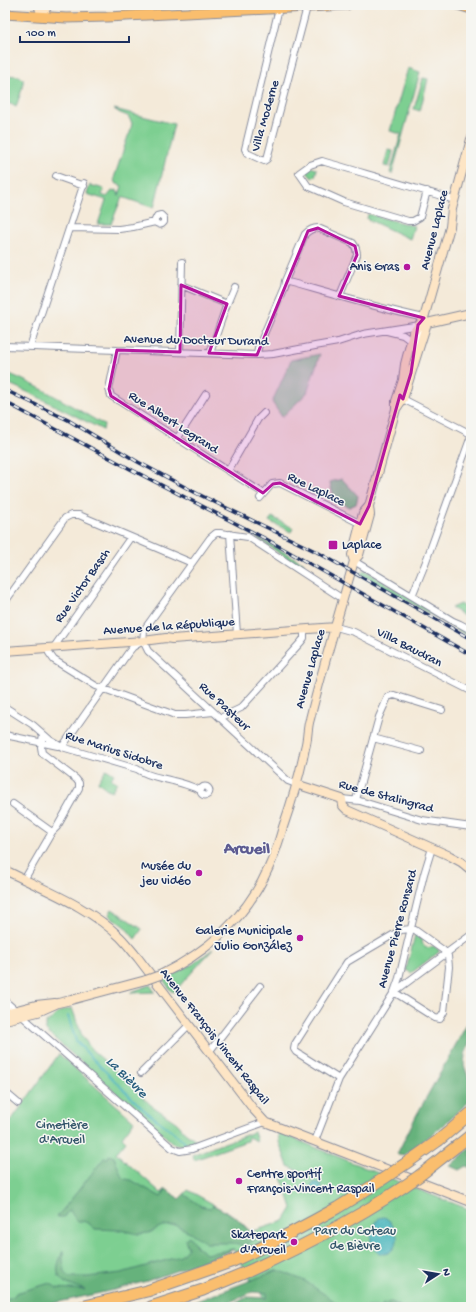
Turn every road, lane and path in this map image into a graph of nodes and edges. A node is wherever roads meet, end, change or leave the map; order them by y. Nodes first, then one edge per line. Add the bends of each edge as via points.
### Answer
1 (38, 5) edge
2 (48, 5) edge
3 (347, 5) edge
4 (458, 5) edge
5 (307, 7) junction
6 (279, 8) junction
7 (471, 9) edge
8 (5, 14) edge
9 (42, 16) junction
10 (471, 139) edge
11 (56, 176) dead end
12 (427, 191) junction
13 (454, 200) junction
14 (155, 222) dead end
15 (70, 228) junction
16 (182, 262) dead end
17 (285, 281) junction
18 (181, 285) junction
19 (234, 287) dead end
20 (340, 296) junction
21 (227, 304) junction
22 (471, 313) edge
23 (426, 320) junction
24 (418, 325) junction
25 (384, 330) junction
26 (411, 341) junction
27 (5, 346) edge
28 (30, 347) junction
29 (117, 350) junction
30 (180, 352) junction
31 (210, 353) junction
32 (257, 355) junction
33 (408, 371) junction
34 (206, 394) dead end
35 (403, 399) junction
36 (396, 409) junction
37 (264, 413) dead end
38 (471, 435) edge
39 (177, 439) junction
40 (228, 471) junction
41 (262, 496) joint
42 (364, 526) junction
43 (230, 534) junction
44 (130, 538) junction
45 (354, 561) junction
46 (192, 563) junction
47 (412, 596) junction
48 (344, 599) junction
49 (5, 602) edge
50 (336, 627) junction
51 (304, 629) junction
52 (471, 630) edge
53 (237, 634) junction
54 (142, 641) junction
55 (50, 648) junction
56 (5, 651) edge
57 (103, 688) junction
58 (471, 692) edge
59 (5, 707) edge
60 (442, 710) dead end
61 (213, 712) junction
62 (220, 718) junction
63 (43, 734) junction
64 (5, 735) edge
65 (373, 738) junction
66 (42, 743) junction
67 (62, 747) junction
68 (421, 751) dead end
69 (296, 784) junction
70 (201, 790) dead end
71 (342, 799) junction
72 (356, 800) junction
73 (13, 804) dead end
74 (471, 827) edge
75 (52, 832) junction
76 (432, 848) junction
77 (5, 870) edge
78 (471, 870) edge
79 (24, 880) junction
80 (411, 929) junction
81 (471, 935) edge
82 (446, 954) junction
83 (260, 986) dead end
84 (394, 992) junction
85 (5, 1001) edge
86 (5, 1013) edge
87 (19, 1013) junction
88 (5, 1020) edge
89 (189, 1025) junction
90 (209, 1052) junction
91 (141, 1073) dead end
92 (339, 1079) junction
93 (5, 1092) edge
94 (18, 1103) dead end
95 (471, 1113) edge
96 (265, 1122) junction
97 (471, 1135) edge
98 (315, 1141) junction
99 (471, 1202) edge
100 (81, 1307) edge
101 (151, 1307) edge

1 - 9 main road
2 - 9 main road
3 - 5 main road
4 - 7 main road
5 - 6 main road
5 - 6 street, Villa Moderne via 267,159 264,161 247,153 245,149
6 - 9 main road via 107,17
8 - 9 main road
10 - 13 main road, Avenue Laplace
11 - 15 street via 84,184
12 - 12 street via 420,217 408,220 344,202 308,186 299,173 310,165 322,161
12 - 13 street
13 - 23 main road, Avenue Laplace via 450,227
14 - 15 street via 119,229
15 - 28 street
16 - 18 street
17 - 20 street
17 - 20 street via 305,234 318,228 352,244 357,251
17 - 32 street
18 - 21 street
18 - 30 street
19 - 21 street
20 - 23 street
21 - 31 street
22 - 23 main road
23 - 24 main road, Avenue Laplace
23 - 33 main road, Avenue Laplace
24 - 25 street, Avenue du Docteur Durand
24 - 26 main road, Avenue Laplace
24 - 33 street, Avenue Laplace via 419,330
25 - 26 street, Avenue du Docteur Durand via 403,335
25 - 32 street, Avenue du Docteur Durand via 338,342
26 - 33 main road, Avenue Laplace via 404,364
27 - 28 street, Avenue du Docteur Durand
28 - 29 street, Avenue du Docteur Durand
29 - 30 street, Avenue du Docteur Durand
29 - 39 street, Rue Albert Legrand via 109,389 112,396
30 - 31 street, Avenue du Docteur Durand
31 - 32 street, Avenue du Docteur Durand
33 - 35 main road, Avenue Laplace
33 - 36 main road, Avenue Laplace via 396,402
34 - 39 street
35 - 36 main road, Avenue Laplace
35 - 38 street
36 - 42 main road, Avenue Laplace via 369,506 370,515
37 - 40 street
38 - 47 street
39 - 40 street, Rue Albert Legrand
40 - 41 street, Rue Albert Legrand
41 - 42 street, Rue Laplace via 273,483 280,483
42 - 45 main road, Avenue Laplace via 359,555
43 - 46 street via 216,533
43 - 48 street via 248,537
43 - 53 street
44 - 46 street
44 - 49 street via 79,515 68,515
44 - 55 street, Rue Victor Basch
45 - 47 street
45 - 48 main road, Avenue Laplace
46 - 54 street via 146,627
47 - 52 street
48 - 50 main road, Avenue Laplace
50 - 51 main road, Avenue de la République
50 - 58 street, Villa Baudran via 354,632
50 - 69 main road, Avenue Laplace via 309,720 306,748
51 - 53 main road, Avenue de la République
51 - 62 street via 303,640 241,708
53 - 54 main road, Avenue de la République
54 - 55 main road, Avenue de la République
54 - 57 street via 128,652
54 - 61 street, Rue Pasteur via 148,651
55 - 56 main road, Avenue de la République
55 - 57 street via 49,653 54,660
57 - 61 street via 174,715
57 - 67 street
59 - 63 street, Rue Marius Sidobre
60 - 65 street via 394,695 390,696 379,717
61 - 62 street, Rue Pasteur
62 - 69 street, Rue Pasteur via 288,781
63 - 66 street
63 - 67 street, Rue Marius Sidobre
64 - 66 street
65 - 68 street
65 - 72 street
66 - 67 street
66 - 75 street via 43,755 76,779 79,786
67 - 70 street, Rue Marius Sidobre
69 - 71 main road, Rue de Stalingrad
69 - 87 main road, Avenue Laplace, bridge via 272,861 262,881 241,913 218,938 196,955 160,975 71,1000 41,1004
71 - 72 street, Rue de Stalingrad
71 - 76 main road via 343,806 348,810
72 - 74 street, Rue de Stalingrad via 422,820
73 - 75 street
75 - 79 street
76 - 78 main road via 462,862
76 - 80 street, Avenue Pierre Ronsard
77 - 79 main road, Avenue François Vincent Raspail
79 - 89 main road, Avenue François Vincent Raspail via 90,914 120,937
80 - 82 street
80 - 84 street, Avenue Pierre Ronsard
80 - 92 street via 401,930 347,962 295,1044 296,1052
81 - 82 street
82 - 84 street
82 - 84 street via 449,967 442,1018 435,1018
83 - 90 street
84 - 92 street, Avenue Pierre Ronsard
85 - 87 street
86 - 87 main road
87 - 88 main road
87 - 96 street via 175,1150 183,1151
89 - 90 main road, Avenue François Vincent Raspail
89 - 91 street
90 - 96 main road, Avenue François Vincent Raspail
92 - 98 street, Avenue Pierre Ronsard
93 - 94 street
95 - 100 highway, bridge via 439,1140 381,1180 337,1208 273,1242 233,1260 147,1291
96 - 98 main road, Avenue François Vincent Raspail
97 - 101 highway, bridge via 418,1176 356,1216 303,1245 203,1290
98 - 99 main road, Avenue François Vincent Raspail

